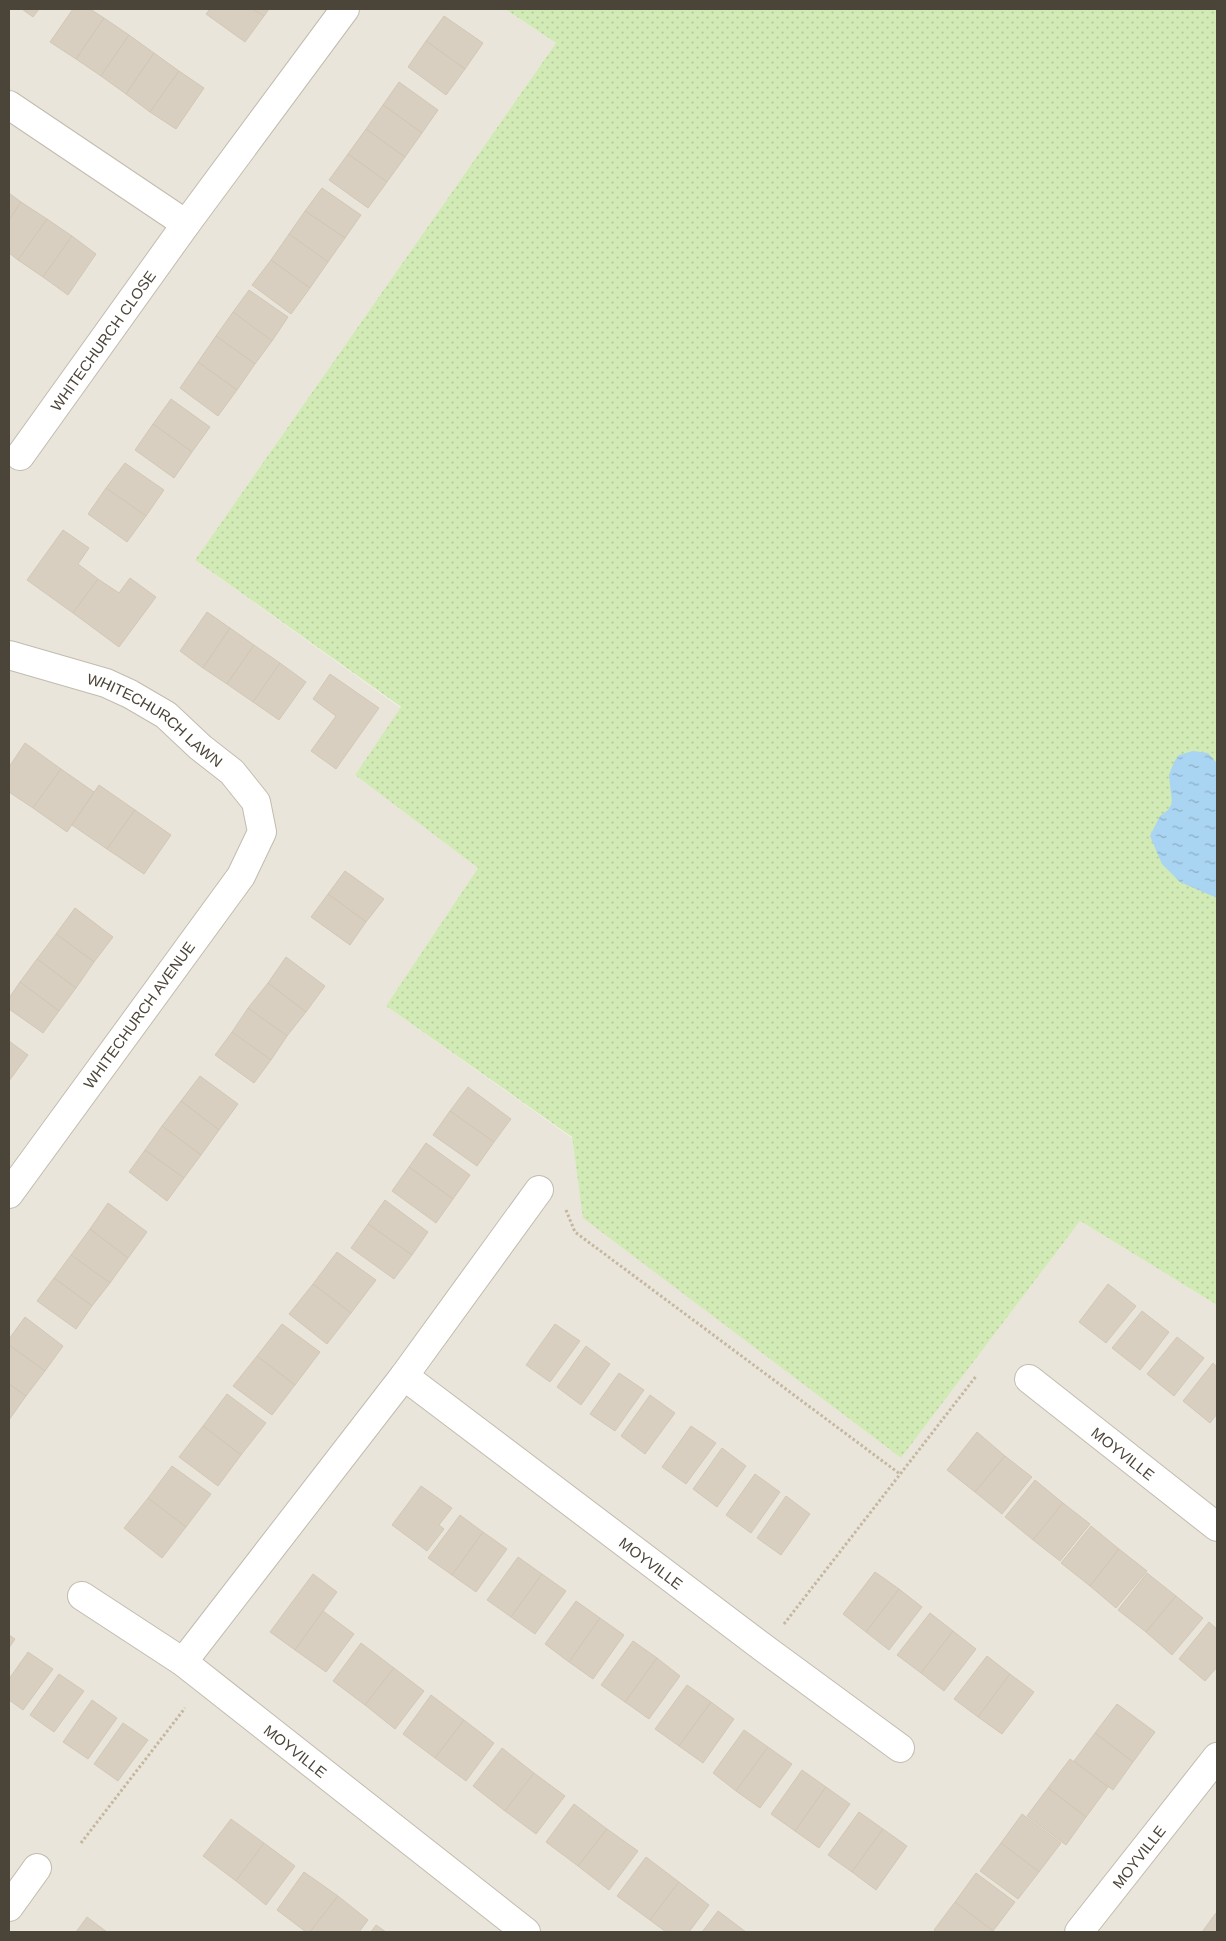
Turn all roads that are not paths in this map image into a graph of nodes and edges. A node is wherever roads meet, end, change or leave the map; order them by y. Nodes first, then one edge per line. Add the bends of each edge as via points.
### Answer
1 (345, 9) edge
2 (9, 105) edge
3 (186, 224) junction
4 (20, 456) dead end
5 (9, 655) edge
6 (262, 832) joint
7 (540, 1190) dead end
8 (9, 1194) edge
9 (404, 1376) junction
10 (1029, 1379) dead end
11 (1217, 1527) edge
12 (82, 1596) dead end
13 (183, 1662) junction
14 (900, 1748) dead end
15 (1217, 1756) edge
16 (37, 1868) dead end
17 (9, 1907) edge
18 (526, 1932) edge
19 (1079, 1932) edge

1 - 3 street, WHITECHURCH CLOSE
2 - 3 street
3 - 4 street, WHITECHURCH CLOSE
5 - 6 street, WHITECHURCH LAWN via 106,682 166,715 232,772 256,802
6 - 8 street, WHITECHURCH AVENUE via 240,876
7 - 9 street
9 - 13 street
9 - 14 street, MOYVILLE
10 - 11 street, MOYVILLE
12 - 13 street, MOYVILLE
13 - 18 street, MOYVILLE
15 - 19 street, MOYVILLE
16 - 17 street

